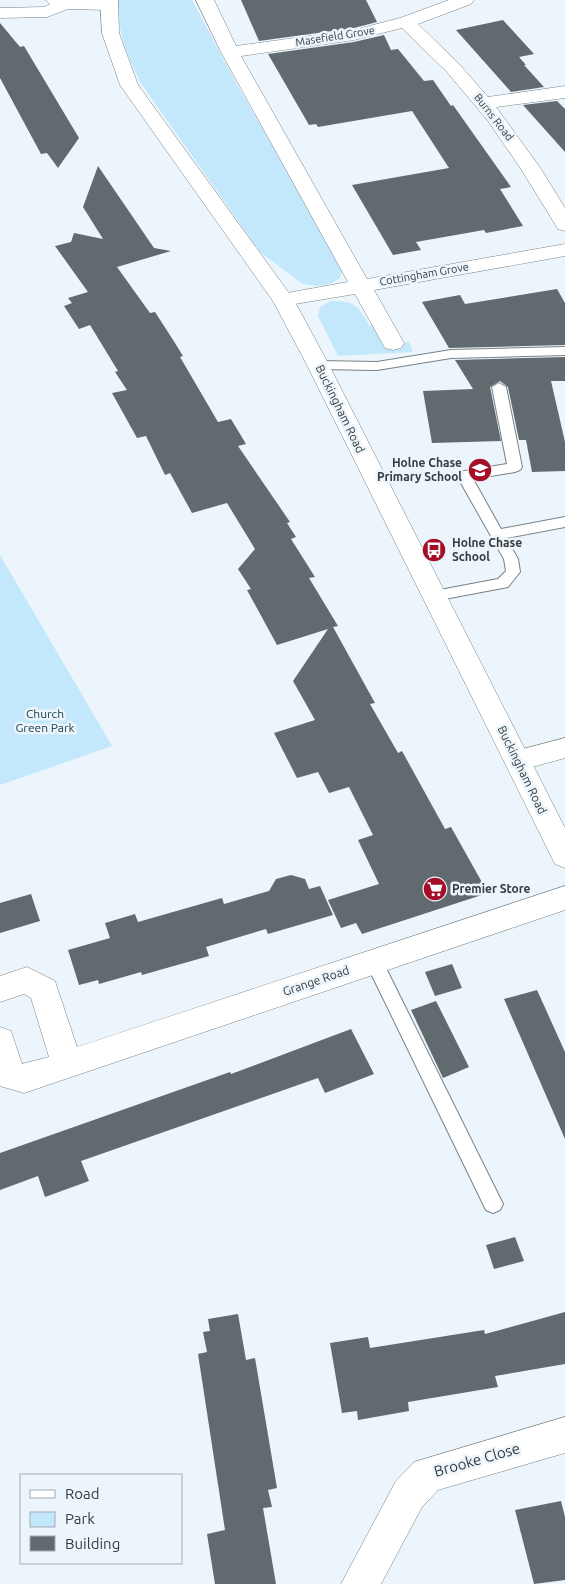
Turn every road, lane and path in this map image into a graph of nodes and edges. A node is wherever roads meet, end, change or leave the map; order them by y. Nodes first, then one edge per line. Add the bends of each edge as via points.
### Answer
1 (205, 0) edge
2 (465, 0) edge
3 (60, 2) edge
4 (109, 2) edge
5 (0, 14) edge
6 (406, 22) junction
7 (230, 52) junction
8 (565, 92) edge
9 (484, 104) junction
10 (565, 225) edge
11 (565, 250) edge
12 (361, 285) junction
13 (283, 300) junction
14 (392, 343) dead end
15 (565, 351) edge
16 (318, 365) junction
17 (499, 387) dead end
18 (565, 522) edge
19 (497, 536) junction
20 (434, 596) junction
21 (565, 748) edge
22 (518, 760) junction
23 (565, 856) edge
24 (565, 898) edge
25 (374, 961) junction
26 (0, 988) edge
27 (0, 1041) edge
28 (67, 1065) junction
29 (493, 1204) dead end
30 (565, 1435) edge
31 (360, 1584) edge

1 - 7 street
2 - 6 street, Masefield Grove
3 - 4 street, Buckingham Road
3 - 5 street via 47,12
4 - 13 street, Buckingham Road via 108,18 116,53 129,85
6 - 7 street, Masefield Grove via 354,35
6 - 9 street, Burns Road via 454,68
7 - 12 street
8 - 9 street
9 - 10 street, Burns Road via 509,134
11 - 12 street, Cottingham Grove
12 - 13 street, Cottingham Grove
12 - 14 street
13 - 16 street, Buckingham Road
15 - 16 lane via 451,354 377,366
16 - 20 street, Buckingham Road
17 - 19 lane via 515,467 464,476
18 - 19 lane
19 - 20 lane via 511,559 513,572 503,582
20 - 22 street, Buckingham Road
21 - 22 street
22 - 23 street, Buckingham Road
24 - 25 street, Grange Road
25 - 28 street, Grange Road
25 - 29 lane
26 - 28 street via 27,980 44,990
27 - 28 street, Grange Road via 9,1075 24,1080
30 - 31 street, Brooke Close via 427,1475 409,1494

